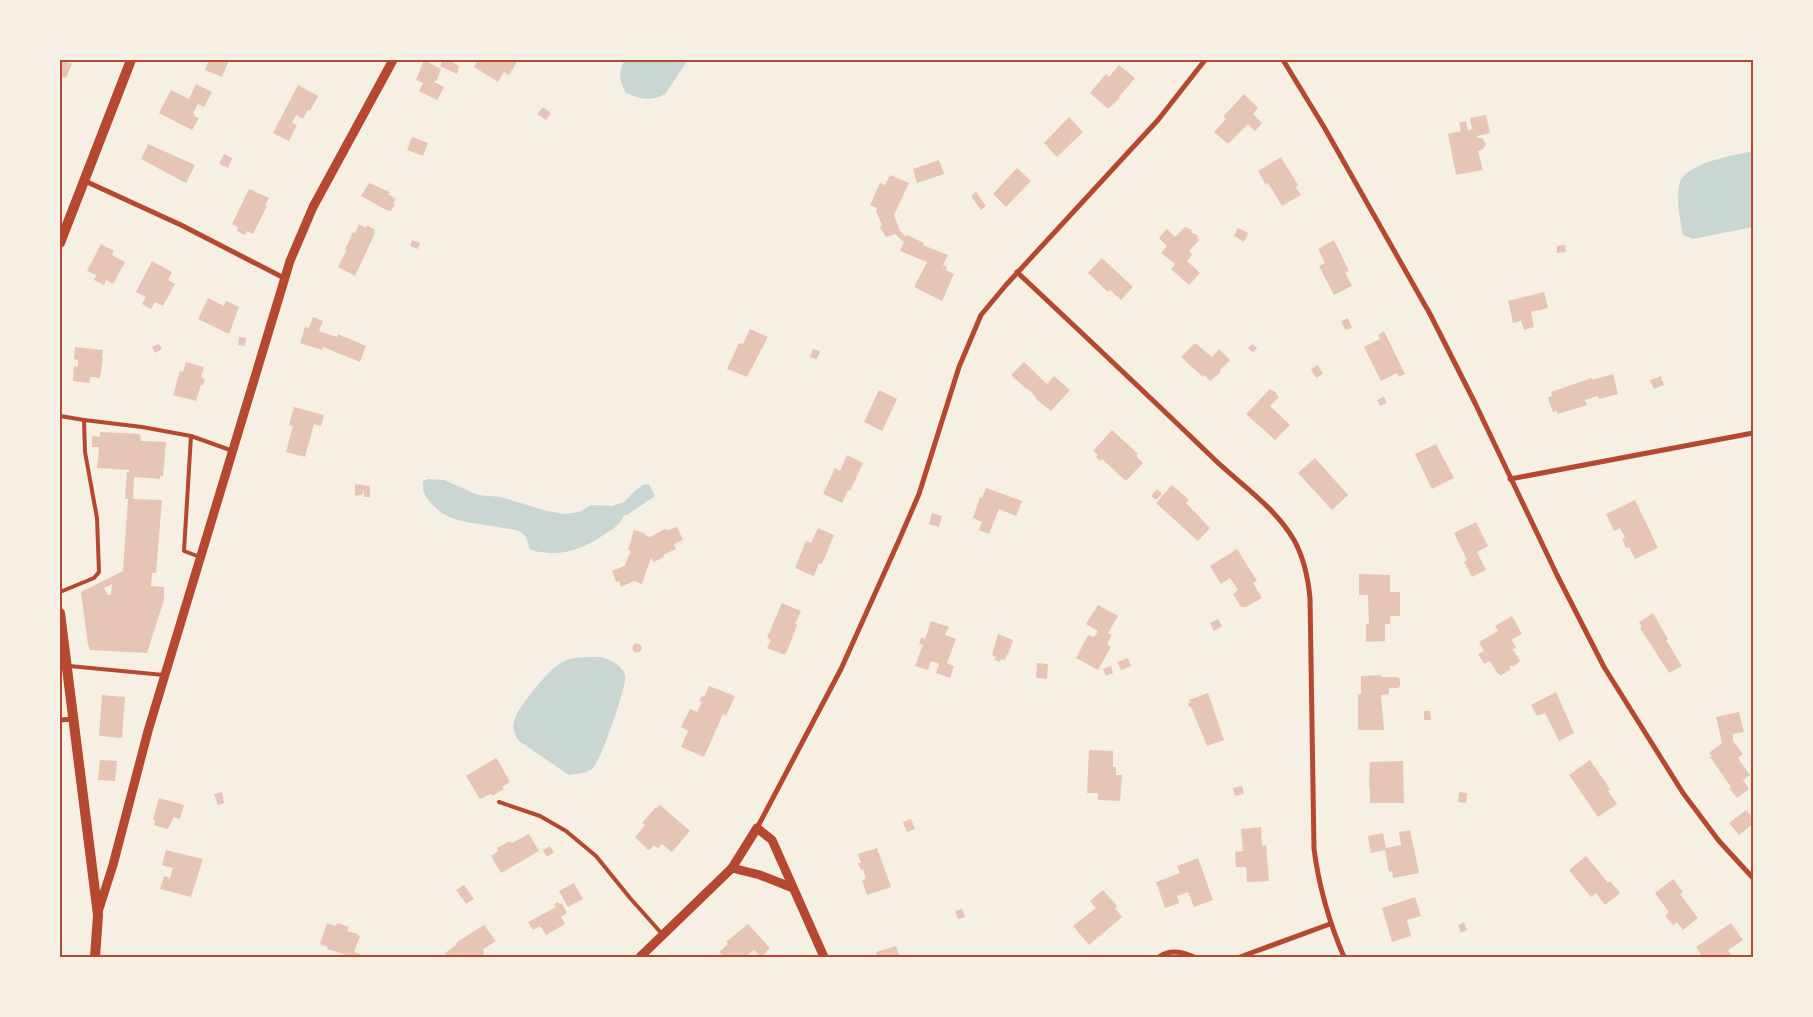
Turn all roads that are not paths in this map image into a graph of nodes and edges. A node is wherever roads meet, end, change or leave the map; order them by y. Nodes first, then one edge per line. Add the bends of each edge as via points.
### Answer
1 (131, 60) edge
2 (393, 60) edge
3 (1205, 60) edge
4 (1283, 60) edge
5 (84, 180) junction
6 (60, 243) edge
7 (1017, 272) junction
8 (284, 278) junction
9 (60, 416) edge
10 (84, 420) junction
11 (1753, 433) edge
12 (191, 436) junction
13 (233, 451) junction
14 (1510, 479) junction
15 (202, 558) junction
16 (60, 592) edge
17 (60, 613) edge
18 (66, 666) junction
19 (166, 675) junction
20 (73, 719) junction
21 (60, 720) edge
22 (498, 802) dead end
23 (757, 828) junction
24 (732, 868) junction
25 (1753, 878) edge
26 (793, 888) junction
27 (98, 915) junction
28 (1330, 924) junction
29 (663, 934) junction
30 (95, 957) edge
31 (640, 957) edge
32 (824, 957) edge
33 (1159, 957) edge
34 (1194, 957) edge
35 (1240, 957) edge
36 (1344, 957) edge

1 - 5 main road
2 - 8 street via 313,207
3 - 7 street via 1139,141
4 - 14 street via 1430,314
5 - 6 main road
5 - 8 street
7 - 23 street via 991,302 974,329 954,381 919,494 900,538 840,669
7 - 28 street via 1269,509 1294,539 1303,558 1310,598 1313,834 1317,872
8 - 13 street
9 - 10 lane
10 - 12 lane
10 - 16 lane via 85,452 97,518 99,572 94,578
11 - 14 street
12 - 13 lane
12 - 15 lane via 184,550
13 - 15 street
14 - 25 street via 1604,666 1694,807 1719,841
15 - 19 street
17 - 18 main road
18 - 19 lane
18 - 20 main road
19 - 27 street
20 - 21 street
20 - 27 main road
22 - 29 lane via 540,816 566,831 596,856
23 - 24 street
23 - 26 street via 772,840
24 - 26 street
24 - 29 street
26 - 32 street
27 - 30 main road
28 - 35 street
28 - 36 street
29 - 31 street
33 - 34 street via 1183,952

